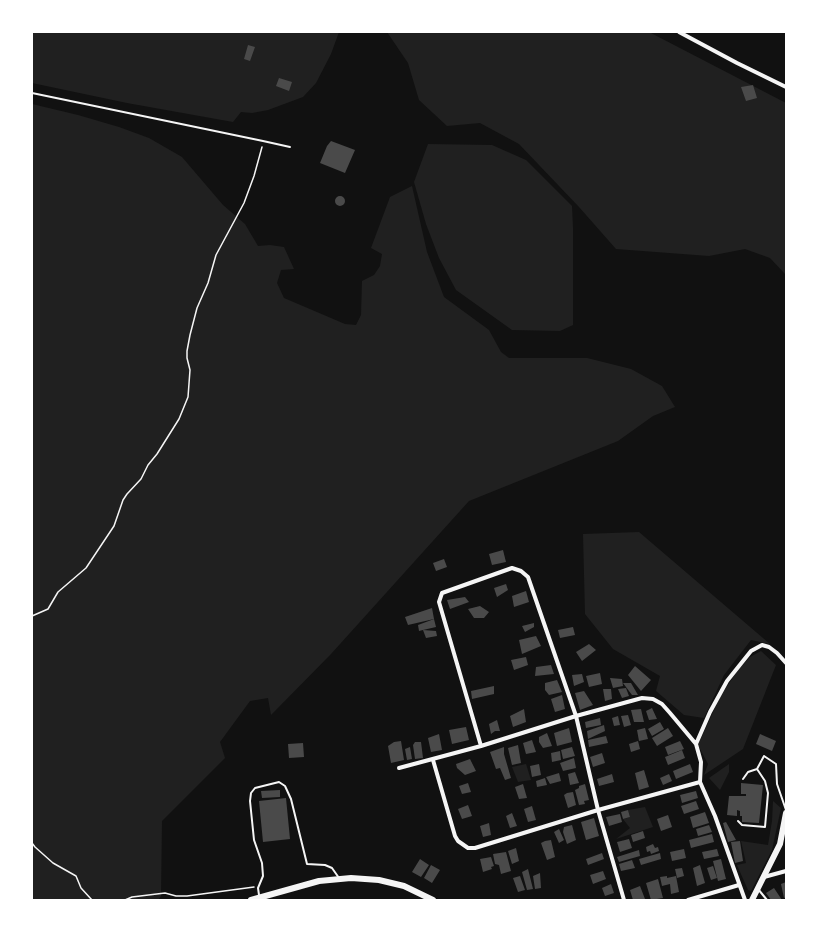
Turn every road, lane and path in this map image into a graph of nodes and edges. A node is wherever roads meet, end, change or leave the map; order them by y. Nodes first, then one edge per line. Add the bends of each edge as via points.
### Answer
1 (679, 32) edge
2 (786, 87) edge
3 (32, 93) edge
4 (263, 141) junction
5 (290, 147) dead end
6 (32, 616) edge
7 (786, 663) edge
8 (576, 716) junction
9 (696, 744) junction
10 (481, 746) junction
11 (433, 760) junction
12 (399, 768) dead end
13 (757, 769) junction
14 (743, 779) dead end
15 (700, 782) junction
16 (598, 810) junction
17 (786, 811) edge
18 (738, 821) dead end
19 (32, 843) edge
20 (786, 871) edge
21 (764, 877) junction
22 (339, 879) junction
23 (259, 885) junction
24 (739, 885) junction
25 (758, 889) junction
26 (260, 898) junction
27 (92, 900) edge
28 (125, 900) edge
29 (251, 900) edge
30 (434, 900) edge
31 (624, 900) edge
32 (688, 900) edge
33 (745, 900) edge
34 (752, 900) edge
35 (767, 900) edge

1 - 2 street
3 - 4 lane
4 - 5 lane
4 - 6 path via 244,202 216,255 197,308 187,358 188,397 179,419 123,500 114,526 86,568 58,592 48,609
7 - 9 street via 769,647 762,645 750,651 727,681
8 - 9 street via 642,698 653,699 662,704
8 - 10 street
8 - 10 street via 528,577 508,569 442,593 439,602
8 - 16 street
9 - 15 street via 701,762
10 - 11 street
11 - 12 street
11 - 16 street via 455,836 464,847 475,848
13 - 14 lane
13 - 17 lane via 765,756 776,764 777,784
13 - 18 lane via 768,793 765,827 742,825
15 - 16 street
15 - 24 street
16 - 31 street
17 - 21 main road via 780,844
19 - 27 path via 53,863 76,876
20 - 21 street
21 - 25 main road
22 - 23 lane via 332,868 307,864 291,799 279,782 255,788 251,793 254,840 262,863
22 - 26 main road
22 - 30 main road via 379,880
23 - 26 lane
23 - 28 path via 224,892 152,894
24 - 32 street
24 - 33 street
25 - 34 main road
25 - 35 lane
26 - 29 main road

